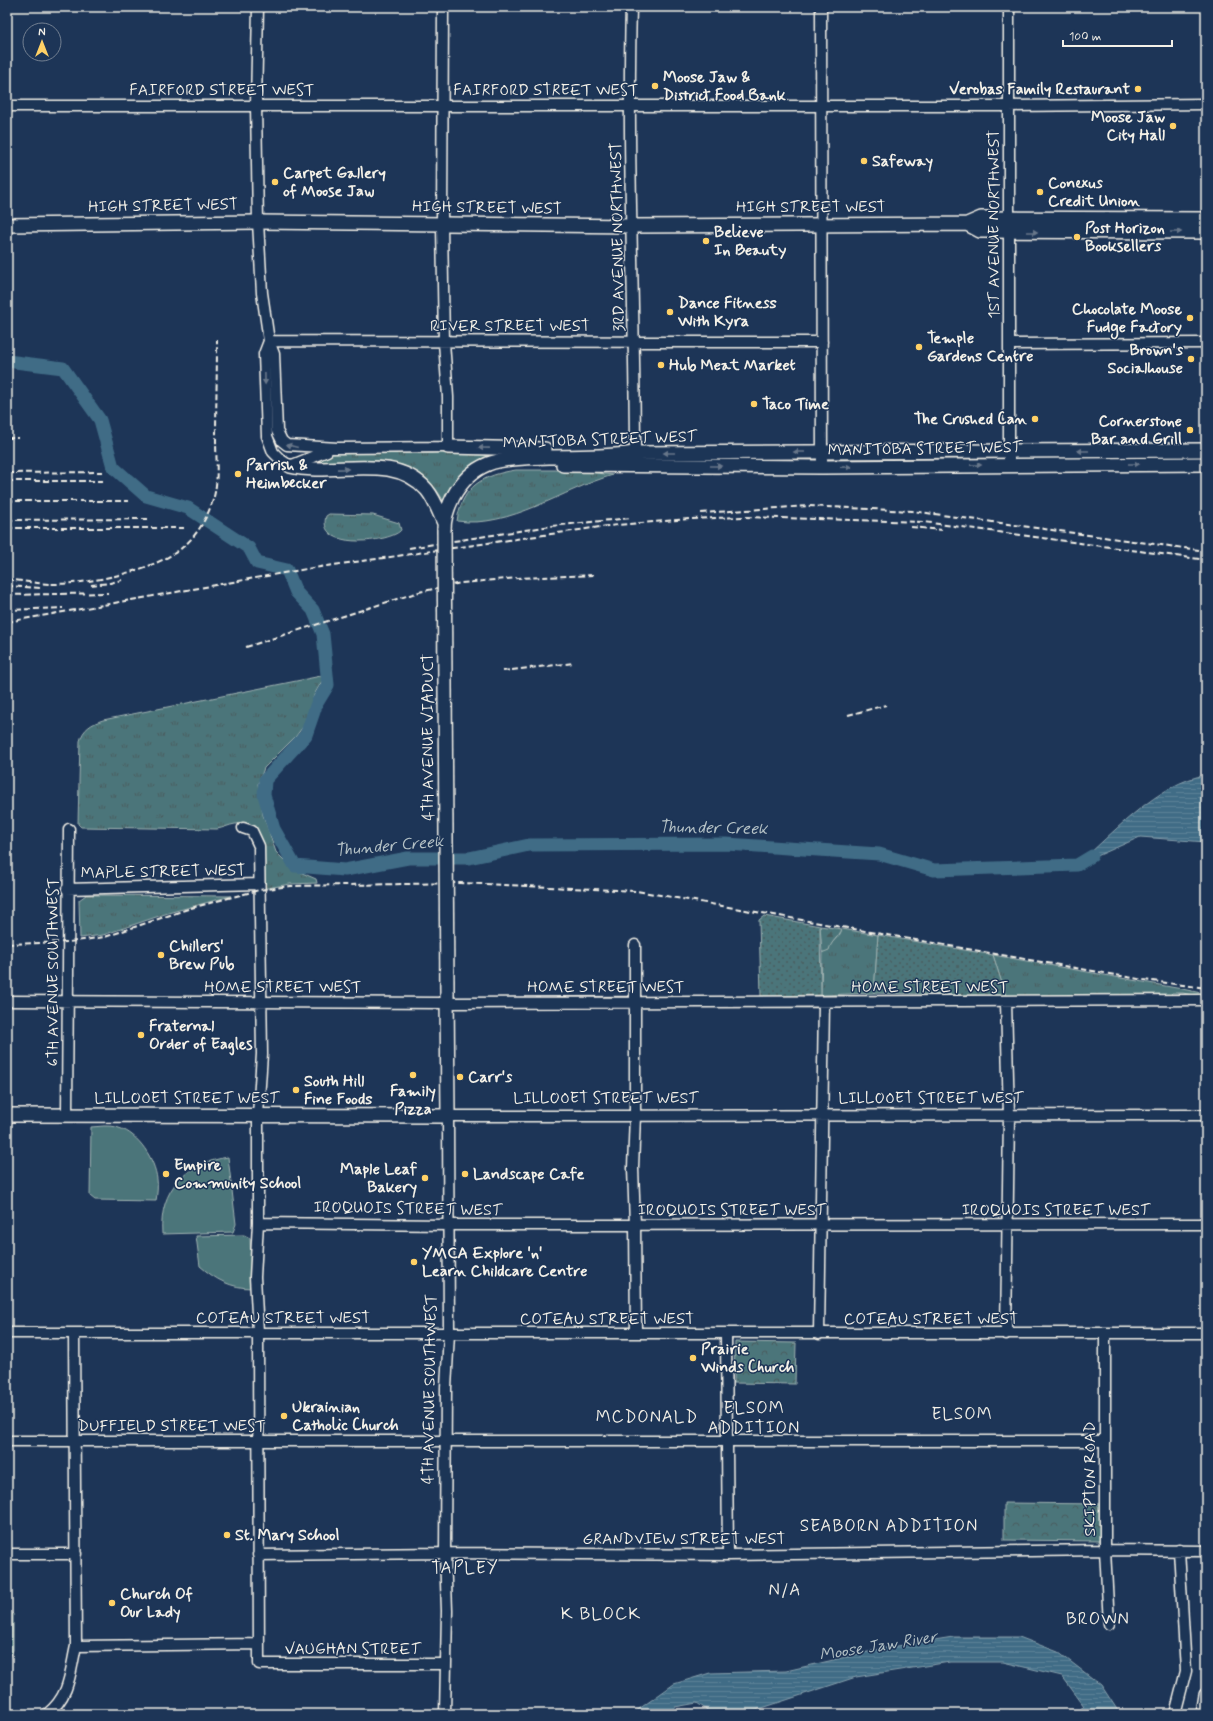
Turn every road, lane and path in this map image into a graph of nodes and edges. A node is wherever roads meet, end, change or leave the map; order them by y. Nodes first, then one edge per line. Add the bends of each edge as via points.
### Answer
1 (258, 7) edge
2 (443, 7) edge
3 (631, 7) edge
4 (821, 7) edge
5 (1009, 7) edge
6 (1206, 104) edge
7 (256, 105) junction
8 (443, 105) junction
9 (630, 105) junction
10 (821, 105) junction
11 (7, 106) edge
12 (1009, 106) junction
13 (1009, 218) junction
14 (1206, 219) edge
15 (258, 222) junction
16 (822, 224) junction
17 (967, 224) junction
18 (7, 225) edge
19 (442, 225) junction
20 (632, 226) junction
21 (1009, 232) junction
22 (1206, 232) edge
23 (269, 341) junction
24 (444, 342) junction
25 (635, 342) junction
26 (822, 342) junction
27 (1206, 343) edge
28 (1009, 344) junction
29 (448, 447) junction
30 (338, 448) junction
31 (1009, 450) junction
32 (1206, 450) edge
33 (822, 452) junction
34 (635, 460) junction
35 (1009, 464) junction
36 (1206, 464) edge
37 (290, 466) junction
38 (822, 467) junction
39 (444, 526) junction
40 (243, 828) dead end
41 (69, 829) dead end
42 (259, 884) junction
43 (67, 889) junction
44 (636, 946) dead end
45 (447, 997) junction
46 (1206, 1000) edge
47 (7, 1001) edge
48 (68, 1002) junction
49 (262, 1002) junction
50 (635, 1002) junction
51 (824, 1002) junction
52 (1006, 1002) junction
53 (67, 1114) junction
54 (822, 1114) junction
55 (7, 1115) edge
56 (635, 1115) junction
57 (1206, 1115) edge
58 (258, 1116) junction
59 (448, 1116) junction
60 (1009, 1116) junction
61 (258, 1222) junction
62 (1206, 1224) edge
63 (448, 1225) junction
64 (635, 1225) junction
65 (1006, 1225) junction
66 (820, 1226) junction
67 (258, 1332) junction
68 (7, 1333) edge
69 (74, 1333) junction
70 (449, 1334) junction
71 (636, 1334) junction
72 (726, 1334) junction
73 (819, 1334) junction
74 (1006, 1334) junction
75 (1105, 1334) junction
76 (1206, 1334) edge
77 (7, 1441) edge
78 (74, 1441) junction
79 (259, 1441) junction
80 (446, 1441) junction
81 (727, 1441) junction
82 (1104, 1441) junction
83 (1105, 1550) junction
84 (1179, 1550) junction
85 (1206, 1550) edge
86 (445, 1553) junction
87 (7, 1554) edge
88 (76, 1554) junction
89 (258, 1555) junction
90 (728, 1555) junction
91 (1108, 1624) dead end
92 (259, 1644) junction
93 (76, 1646) junction
94 (446, 1664) junction
95 (1206, 1695) edge
96 (47, 1714) edge
97 (445, 1714) edge
98 (1175, 1714) edge
99 (1203, 1714) edge

1 - 7 street
2 - 8 street
3 - 9 street, 3RD AVENUE NORTHWEST
4 - 10 street
5 - 12 street, 1ST AVENUE NORTHWEST
6 - 12 street, FAIRFORD STREET WEST
7 - 8 street, FAIRFORD STREET WEST
7 - 11 street, FAIRFORD STREET WEST
7 - 15 street
8 - 9 street, FAIRFORD STREET WEST
8 - 19 street
9 - 10 street, FAIRFORD STREET WEST
9 - 20 street, 3RD AVENUE NORTHWEST
10 - 12 street, FAIRFORD STREET WEST
10 - 16 street
12 - 13 street, 1ST AVENUE NORTHWEST
13 - 14 main road, HIGH STREET WEST
13 - 17 main road, HIGH STREET WEST via 981,218
13 - 21 street, 1ST AVENUE NORTHWEST
15 - 18 main road, HIGH STREET WEST
15 - 19 main road, HIGH STREET WEST
15 - 23 street via 262,293
16 - 17 main road, HIGH STREET WEST
16 - 20 main road, HIGH STREET WEST
16 - 26 street
17 - 21 main road, HIGH STREET WEST via 980,232
19 - 20 main road, HIGH STREET WEST
19 - 24 street
20 - 25 street, 3RD AVENUE NORTHWEST
21 -> 22 main road, HIGH STREET WEST
21 - 28 street, 1ST AVENUE NORTHWEST
23 - 24 street, RIVER STREET WEST
30 -> 23 street via 292,447 282,442 278,435 274,354
23 -> 37 street via 264,354 267,436 273,452
24 - 25 street, RIVER STREET WEST
24 - 29 street
25 - 26 street, RIVER STREET WEST
25 - 34 street, 3RD AVENUE NORTHWEST
26 - 33 street
27 - 28 street
28 - 31 street, 1ST AVENUE NORTHWEST
29 - 30 street
34 -> 29 main road via 617,450
30 - 37 street
32 -> 31 main road, MANITOBA STREET WEST
31 - 33 main road, MANITOBA STREET WEST
31 - 35 street, 1ST AVENUE NORTHWEST
33 -> 34 main road, MANITOBA STREET WEST
33 - 38 street
34 -> 38 main road, MANITOBA STREET WEST
34 - 39 main road, MANITOBA STREET WEST via 530,465 494,471 478,478 467,487
35 -> 36 main road, MANITOBA STREET WEST
38 -> 35 main road, MANITOBA STREET WEST
37 -> 39 main road via 308,469 378,468 402,473 428,491
39 - 45 main road, 4TH AVENUE VIADUCT, bridge
40 - 42 street via 252,831 259,846
41 - 43 street, 6TH AVENUE SOUTHWEST
42 - 43 street, MAPLE STREET WEST
42 - 49 street
43 - 48 street, 6TH AVENUE SOUTHWEST
44 - 50 street
45 - 49 street, HOME STREET WEST
45 - 50 street, HOME STREET WEST
45 - 59 main road, 4TH AVENUE SOUTHWEST
46 - 52 street, HOME STREET WEST
47 - 48 street, HOME STREET WEST
48 - 49 street, HOME STREET WEST
48 - 53 street, 6TH AVENUE SOUTHWEST
49 - 58 street
50 - 51 street, HOME STREET WEST
50 - 56 street
51 - 52 street, HOME STREET WEST
51 - 54 street
52 - 60 street
53 - 55 main road, LILLOOET STREET WEST
53 - 58 main road, LILLOOET STREET WEST
54 - 56 street, LILLOOET STREET WEST
54 - 60 street, LILLOOET STREET WEST
54 - 66 street
56 - 59 street, LILLOOET STREET WEST
56 - 64 street
57 - 60 street, LILLOOET STREET WEST
58 - 59 main road, LILLOOET STREET WEST
58 - 61 street
59 - 63 street, 4TH AVENUE SOUTHWEST
60 - 65 street
61 - 63 street, IROQUOIS STREET WEST
61 - 67 street via 255,1277
62 - 65 street, IROQUOIS STREET WEST
63 - 64 street, IROQUOIS STREET WEST
63 - 70 street, 4TH AVENUE SOUTHWEST
64 - 66 street, IROQUOIS STREET WEST
64 - 71 street
65 - 66 street, IROQUOIS STREET WEST
65 - 74 street
66 - 73 street
67 - 69 street, COTEAU STREET WEST
67 - 70 street, COTEAU STREET WEST
67 - 79 street
68 - 69 street, COTEAU STREET WEST
69 - 78 street
70 - 71 street, COTEAU STREET WEST
70 - 80 street, 4TH AVENUE SOUTHWEST
71 - 72 street, COTEAU STREET WEST
72 - 73 street, COTEAU STREET WEST
72 - 81 street
73 - 74 street, COTEAU STREET WEST
74 - 75 street, COTEAU STREET WEST
75 - 76 street, COTEAU STREET WEST
75 - 82 street, SKIPTON ROAD
77 - 78 street, DUFFIELD STREET WEST
78 - 79 street, DUFFIELD STREET WEST
78 - 88 street
79 - 80 street, DUFFIELD STREET WEST
79 - 89 street
80 - 81 street, DUFFIELD STREET WEST
80 - 86 street, 4TH AVENUE SOUTHWEST
81 - 82 street, DUFFIELD STREET WEST
81 - 90 street
82 - 83 street, SKIPTON ROAD
83 - 84 street, GRANDVIEW STREET WEST
83 - 90 street, GRANDVIEW STREET WEST
83 - 91 street, SKIPTON ROAD
84 - 85 street, GRANDVIEW STREET WEST
84 - 98 street via 1186,1671
86 - 89 street, GRANDVIEW STREET WEST
86 - 90 street, GRANDVIEW STREET WEST
86 - 94 street, 4TH AVENUE SOUTHWEST
87 - 88 street
88 - 93 street
89 - 92 street
92 - 93 street
92 - 94 street, VAUGHAN STREET via 259,1664
93 - 96 street via 66,1693 58,1705
94 - 97 street, 4TH AVENUE SOUTHWEST
95 - 99 main road

